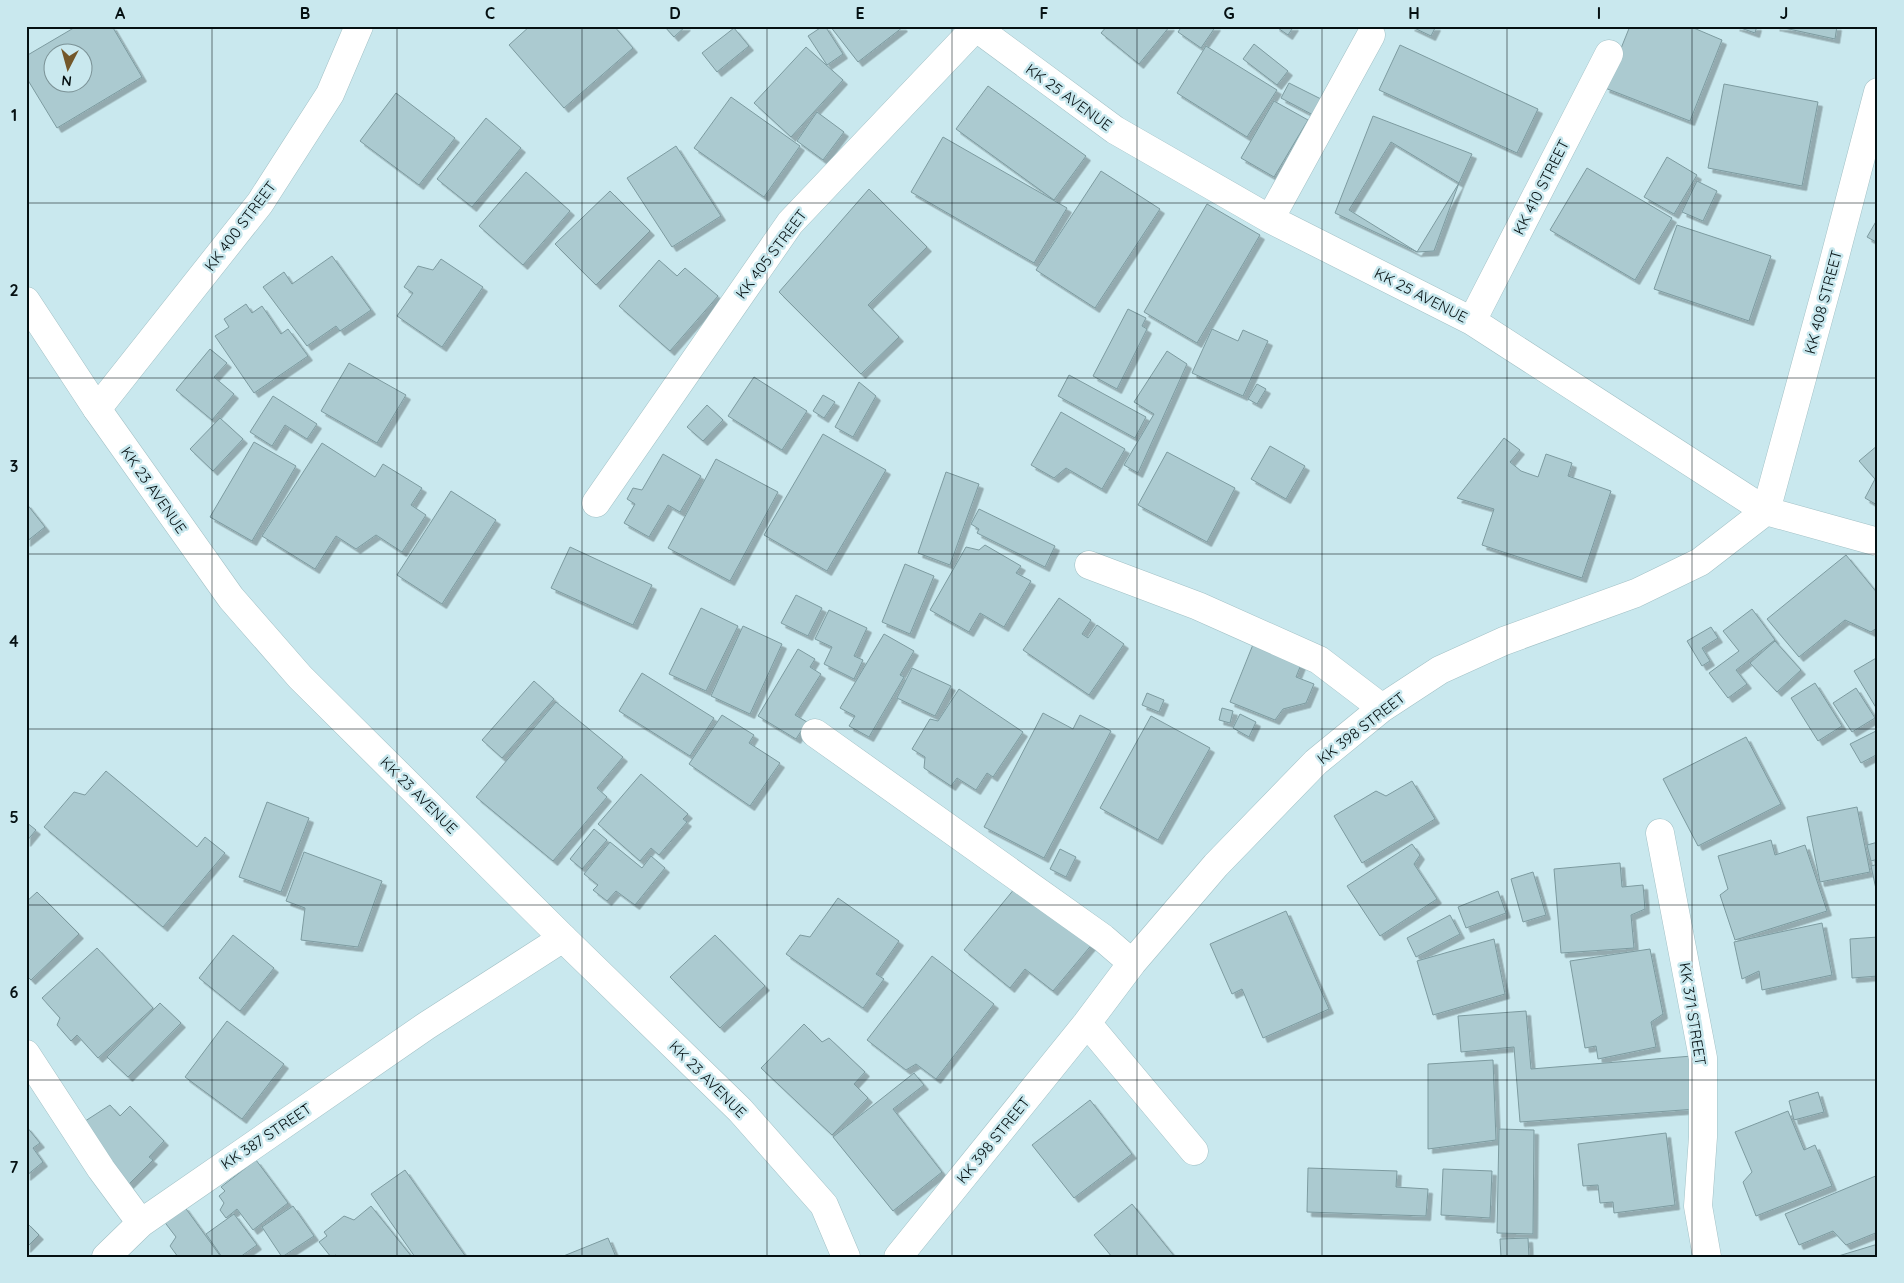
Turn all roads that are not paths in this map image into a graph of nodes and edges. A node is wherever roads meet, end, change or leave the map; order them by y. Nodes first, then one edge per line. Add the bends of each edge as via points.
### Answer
1 (359, 26) edge
2 (975, 27) edge
3 (1372, 35) dead end
4 (1609, 54) dead end
5 (1878, 92) edge
6 (1270, 219) junction
7 (26, 301) edge
8 (1472, 321) junction
9 (97, 409) junction
10 (596, 503) dead end
11 (1766, 511) junction
12 (1878, 542) edge
13 (1089, 565) dead end
14 (1382, 708) junction
15 (815, 733) dead end
16 (1660, 833) dead end
17 (563, 938) junction
18 (1132, 963) junction
19 (1087, 1023) junction
20 (26, 1054) edge
21 (1194, 1151) dead end
22 (141, 1223) junction
23 (106, 1257) edge
24 (846, 1257) edge
25 (898, 1257) edge
26 (1707, 1257) edge

1 - 9 street, KK 400 STREET via 330,94 260,203
2 - 6 street, KK 25 AVENUE via 1115,130
2 - 10 street, KK 405 STREET via 790,223
3 - 6 street
4 - 8 street, KK 410 STREET
5 - 11 street, KK 408 STREET
6 - 8 street, KK 25 AVENUE
7 - 9 street, KK 23 AVENUE
8 - 11 street, KK 25 AVENUE
9 - 17 street, KK 23 AVENUE via 231,598 294,670
11 - 12 street, KK 25 AVENUE
11 - 14 street, KK 398 STREET via 1700,562 1636,593 1504,641 1448,666
13 - 14 street via 1198,606 1319,660
14 - 18 street, KK 398 STREET via 1316,762 1222,858
15 - 18 street via 1102,938
16 - 26 street, KK 371 STREET via 1703,1058 1703,1137 1698,1206
17 - 22 street, KK 387 STREET via 426,1026
17 - 24 street, KK 23 AVENUE via 740,1110 824,1205
18 - 19 street, KK 398 STREET
19 - 21 street
19 - 25 street, KK 398 STREET
20 - 22 street via 101,1170
22 - 23 street, KK 387 STREET

